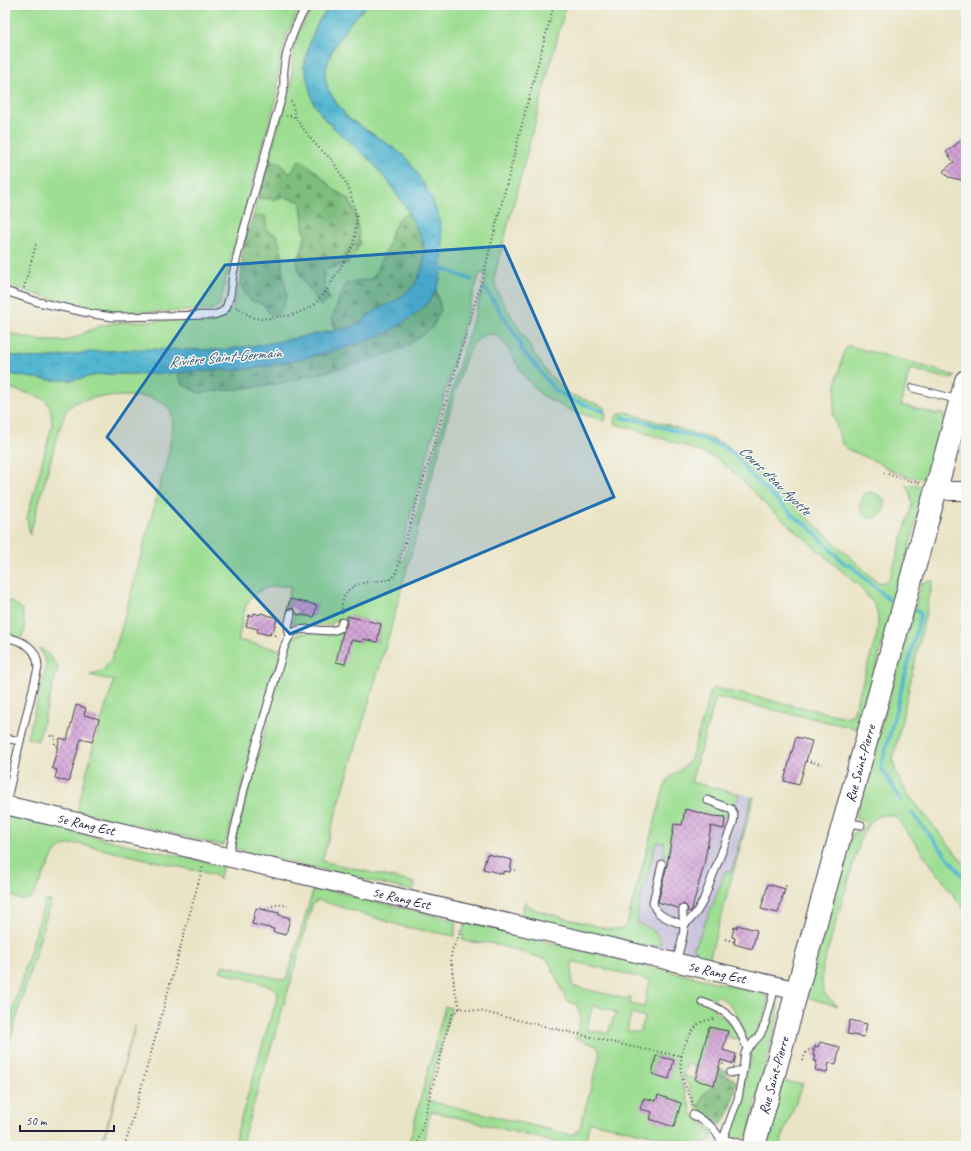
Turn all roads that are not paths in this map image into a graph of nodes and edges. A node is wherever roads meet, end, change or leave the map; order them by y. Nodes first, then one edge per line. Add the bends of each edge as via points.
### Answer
1 (308, 5) edge
2 (5, 291) edge
3 (913, 388) dead end
4 (963, 391) edge
5 (936, 487) junction
6 (966, 491) edge
7 (291, 613) dead end
8 (342, 622) road end
9 (290, 636) junction
10 (5, 637) edge
11 (5, 738) edge
12 (20, 741) junction
13 (707, 800) dead end
14 (5, 805) edge
15 (228, 857) junction
16 (662, 864) dead end
17 (682, 909) dead end
18 (684, 925) junction
19 (676, 963) junction
20 (775, 986) junction
21 (798, 991) junction
22 (702, 1002) dead end
23 (747, 1049) junction
24 (743, 1070) junction
25 (730, 1073) dead end
26 (693, 1115) road end
27 (720, 1139) dead end
28 (749, 1146) edge
29 (754, 1146) edge

1 - 2 lane via 297,23 289,45 280,105 241,240 228,302 222,312 214,315 113,317 38,302
3 - 4 lane
4 - 5 main road, Rue Saint-Pierre
5 - 6 street via 950,491
5 - 21 main road, Rue Saint-Pierre via 853,823
7 - 9 lane via 288,627
8 - 9 lane via 336,630 298,630
9 - 15 lane via 284,648 247,778
10 - 12 lane via 29,646 38,662
11 - 12 lane
12 - 14 lane
13 - 18 lane via 731,809 733,823 702,901 696,913
14 - 15 street, 5e Rang Est
15 - 19 street, 5e Rang Est
16 - 18 lane via 653,902 655,910 660,915
17 - 18 lane
18 - 19 lane
19 - 20 street, 5e Rang Est
20 - 21 street, 5e Rang Est
20 - 23 lane via 765,1024 760,1035
21 - 29 main road, Rue Saint-Pierre
22 - 23 lane via 725,1012 742,1034
23 - 24 lane
24 - 25 lane
24 - 28 lane via 738,1098 724,1139
26 - 27 lane via 712,1126

